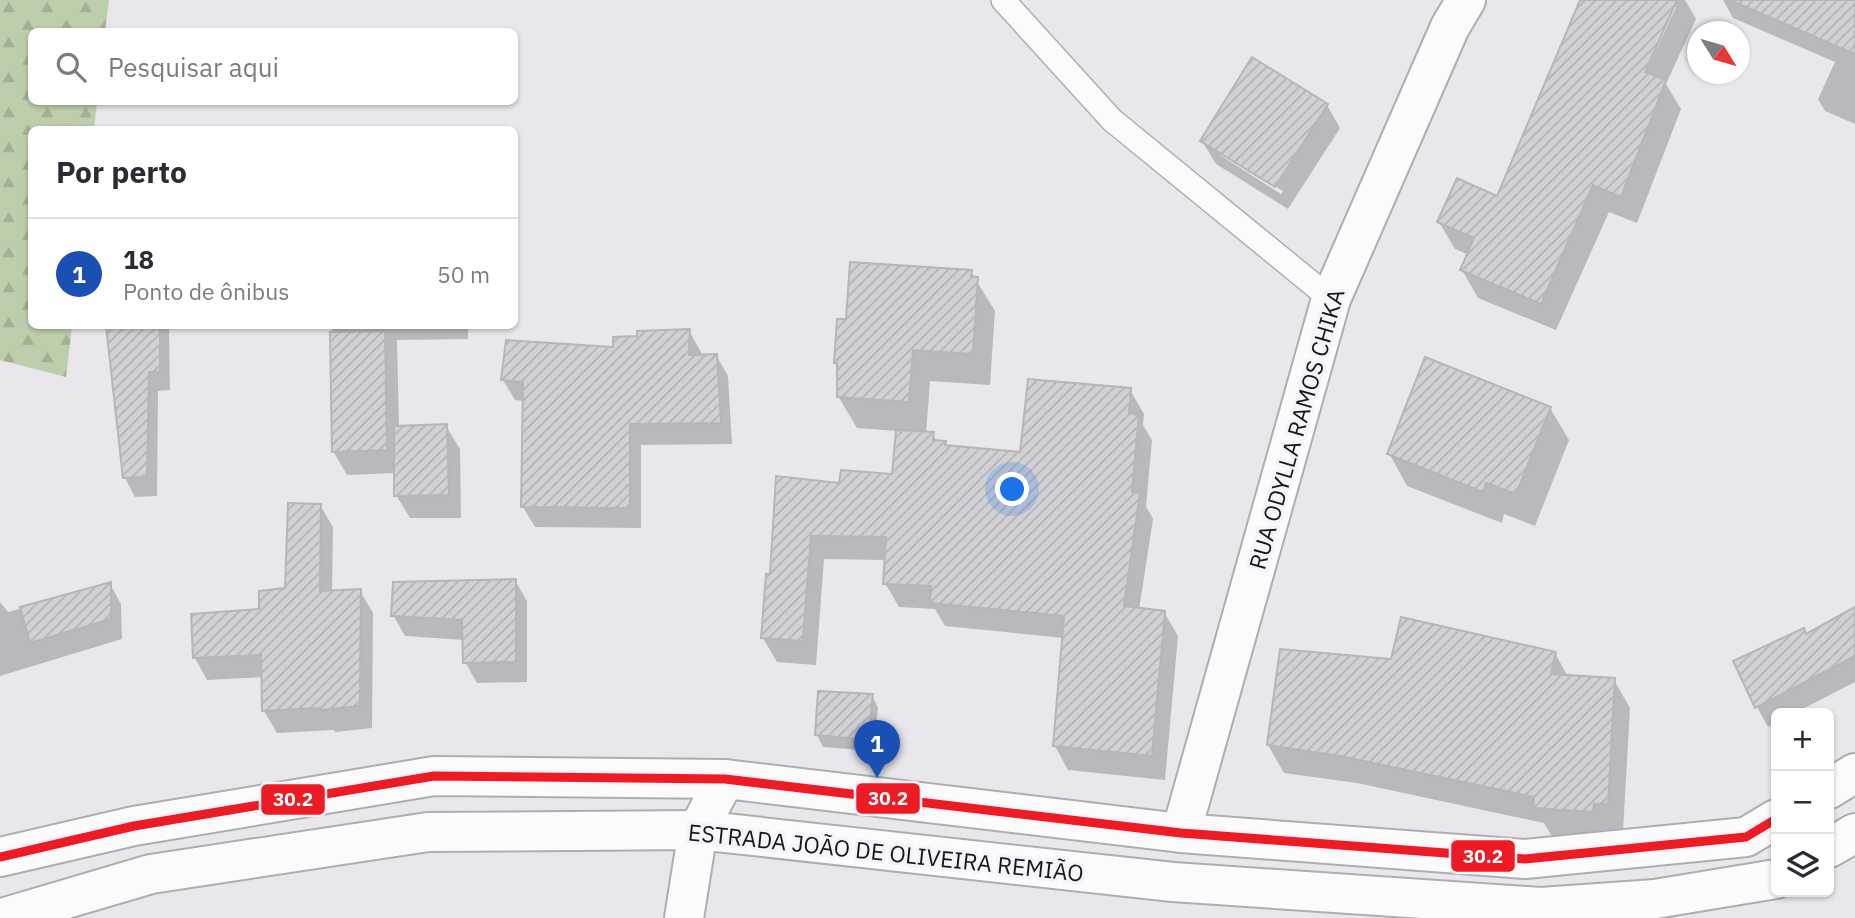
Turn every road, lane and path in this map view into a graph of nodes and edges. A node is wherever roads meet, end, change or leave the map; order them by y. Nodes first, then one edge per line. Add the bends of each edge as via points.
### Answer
1 (1003, 0) edge
2 (1465, 0) edge
3 (1331, 299) junction
4 (1855, 773) edge
5 (725, 779) junction
6 (1834, 786) edge
7 (1771, 822) edge
8 (698, 830) junction
9 (1855, 833) edge
10 (1181, 834) junction
11 (1834, 845) edge
12 (0, 857) edge
13 (1771, 880) edge
14 (2, 918) edge
15 (684, 918) edge

1 - 3 lane via 1112,120
2 - 3 main road, RUA ODYLLA RAMOS CHIKA
3 - 10 main road, RUA ODYLLA RAMOS CHIKA
4 - 6 main road
5 - 8 main road
5 - 10 main road
5 - 12 main road via 434,776 134,826
7 - 10 main road via 1746,836 1525,859
8 - 13 main road, ESTRADA JOÃO DE OLIVEIRA REMIÃO via 1173,882 1541,907 1655,899
8 - 14 main road, ESTRADA JOÃO DE OLIVEIRA REMIÃO via 428,832 151,874
8 - 15 main road
9 - 11 main road

